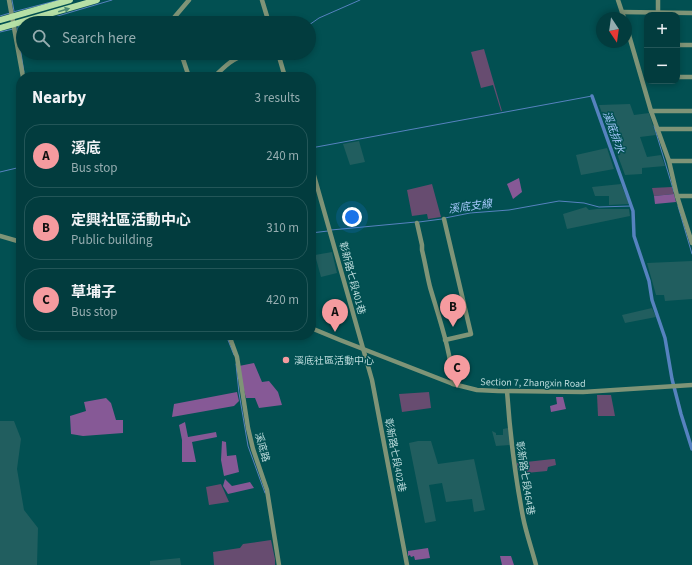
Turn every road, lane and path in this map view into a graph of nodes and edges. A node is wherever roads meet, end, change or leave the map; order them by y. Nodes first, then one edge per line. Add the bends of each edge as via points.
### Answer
1 (9, 0) edge
2 (70, 0) edge
3 (97, 0) edge
4 (189, 0) edge
5 (262, 0) edge
6 (618, 0) edge
7 (658, 0) edge
8 (622, 12) edge
9 (658, 12) edge
10 (632, 13) edge
11 (644, 13) edge
12 (680, 13) edge
13 (692, 13) edge
14 (42, 16) edge
15 (175, 16) edge
16 (267, 16) edge
17 (12, 17) junction
18 (0, 20) edge
19 (14, 24) junction
20 (0, 28) edge
21 (16, 36) edge
22 (632, 42) edge
23 (680, 45) edge
24 (692, 45) edge
25 (20, 60) edge
26 (184, 60) edge
27 (233, 60) edge
28 (280, 60) edge
29 (22, 72) edge
30 (188, 72) edge
31 (220, 72) edge
32 (284, 72) edge
33 (644, 77) edge
34 (680, 77) edge
35 (692, 77) edge
36 (646, 84) edge
37 (692, 110) edge
38 (652, 111) junction
39 (657, 129) junction
40 (692, 129) edge
41 (668, 161) junction
42 (692, 161) edge
43 (316, 182) edge
44 (677, 196) junction
45 (692, 196) edge
46 (444, 219) dead end
47 (417, 224) dead end
48 (689, 225) edge
49 (0, 236) edge
50 (16, 241) edge
51 (692, 243) edge
52 (316, 330) edge
53 (231, 340) edge
54 (445, 340) junction
55 (364, 349) junction
56 (453, 384) junction
57 (692, 386) edge
58 (507, 391) junction
59 (279, 565) edge
60 (407, 565) edge
61 (536, 565) edge

1 - 17 street
2 - 17 main road
14 -> 3 main road
4 - 15 street
5 - 16 street
6 - 8 street
7 - 9 street
10 - 11 street
12 - 13 street
17 - 18 main road
17 - 19 street
19 - 20 main road
19 - 21 street
22 - 33 street
23 - 24 street
25 - 29 street
26 - 30 street
27 - 31 street
28 - 32 street
34 - 35 street
36 - 38 street
37 - 38 street
38 - 39 street
39 - 40 street
39 - 41 street
41 - 42 street
41 - 44 street
43 - 55 street, 彰新路七段401巷
44 - 45 street
44 - 48 street
46 - 54 street via 471,334
47 - 54 street
48 - 51 street
49 - 50 street
52 - 55 street, Section 7, Zhangxin Road
53 - 59 street, 溪底路 via 237,357 253,449 267,490
54 - 56 street
55 - 56 street, Section 7, Zhangxin Road
55 - 60 street, 彰新路七段402巷 via 376,399
56 - 58 street, Section 7, Zhangxin Road via 476,390
57 - 58 street, Section 7, Zhangxin Road via 583,392
58 - 61 street, 彰新路七段464巷 via 516,475

